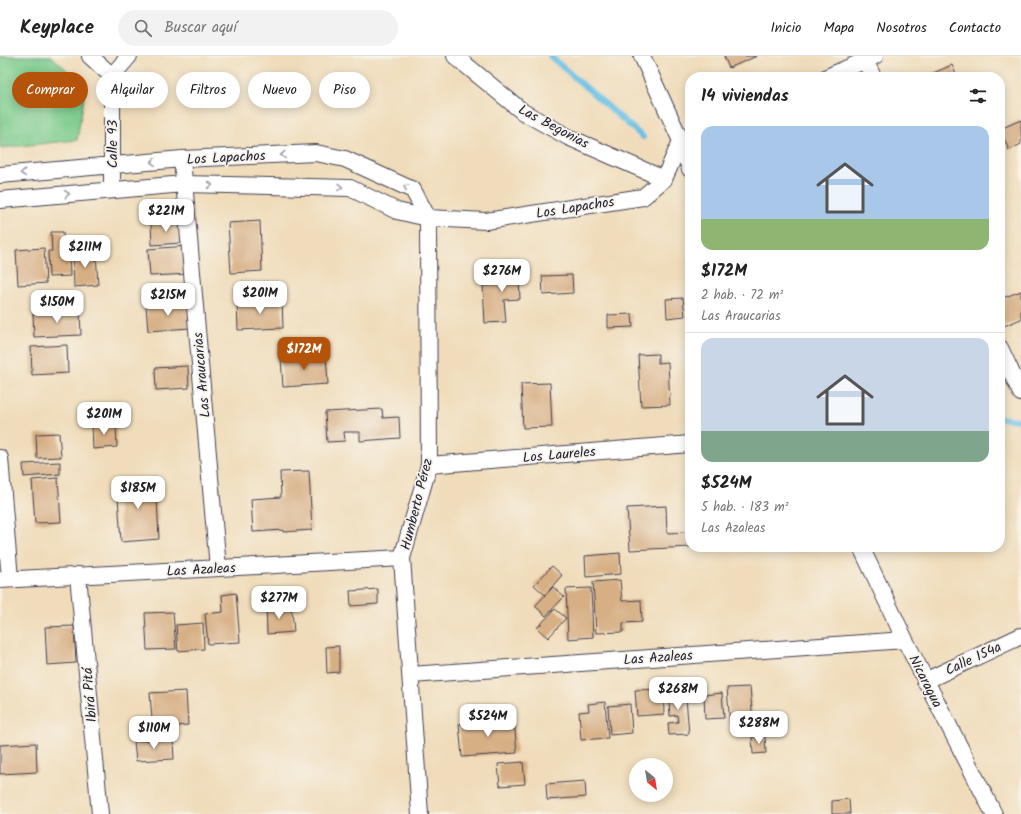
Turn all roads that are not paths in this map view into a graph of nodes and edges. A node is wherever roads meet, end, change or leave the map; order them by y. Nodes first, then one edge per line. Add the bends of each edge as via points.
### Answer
1 (90, 56) edge
2 (130, 56) edge
3 (454, 56) edge
4 (642, 56) edge
5 (870, 58) edge
6 (108, 72) edge
7 (116, 72) edge
8 (838, 72) edge
9 (872, 72) edge
10 (112, 108) edge
11 (685, 137) edge
12 (685, 141) edge
13 (182, 159) junction
14 (112, 166) junction
15 (0, 175) edge
16 (664, 179) junction
17 (184, 184) junction
18 (112, 190) junction
19 (0, 200) edge
20 (428, 218) junction
21 (1005, 359) edge
22 (1021, 393) edge
23 (685, 444) edge
24 (0, 458) edge
25 (429, 465) junction
26 (863, 552) edge
27 (402, 558) junction
28 (218, 568) junction
29 (78, 575) junction
30 (5, 580) edge
31 (1021, 636) edge
32 (905, 640) junction
33 (410, 675) junction
34 (925, 681) junction
35 (100, 814) edge
36 (420, 814) edge
37 (994, 814) edge

1 - 6 street
2 - 7 street
3 - 16 street, Las Begonias via 522,112 568,137
4 - 11 street
5 - 8 street
5 - 9 street
10 - 14 street, Calle 93
12 - 16 street, Los Lapachos
13 -> 14 street, Los Lapachos
13 - 17 street, Las Araucarias
20 -> 13 street, Los Lapachos via 413,190 345,159 316,153
14 -> 15 street, Los Lapachos
14 - 18 street, Calle 93
16 - 20 street, Los Lapachos via 643,197 486,221
17 - 18 street, Los Lapachos
17 -> 20 street, Los Lapachos via 350,188 397,211
17 - 28 street, Las Araucarias
19 -> 18 street, Los Lapachos
20 - 25 street, Humberto Pérez
21 - 22 street
23 - 25 street, Los Laureles
24 - 30 street
25 - 27 street, Humberto Pérez
26 - 32 street, Nicaragua
27 - 28 street, Las Azaleas
27 - 33 street, Humberto Pérez
28 - 29 street, Las Azaleas
29 - 30 street, Las Azaleas
29 - 35 street, Ibirá Pitá
31 - 34 street, Calle 154a
32 - 33 street, Las Azaleas
32 - 34 street, Nicaragua
33 - 36 street, Humberto Pérez
34 - 37 street, Nicaragua

